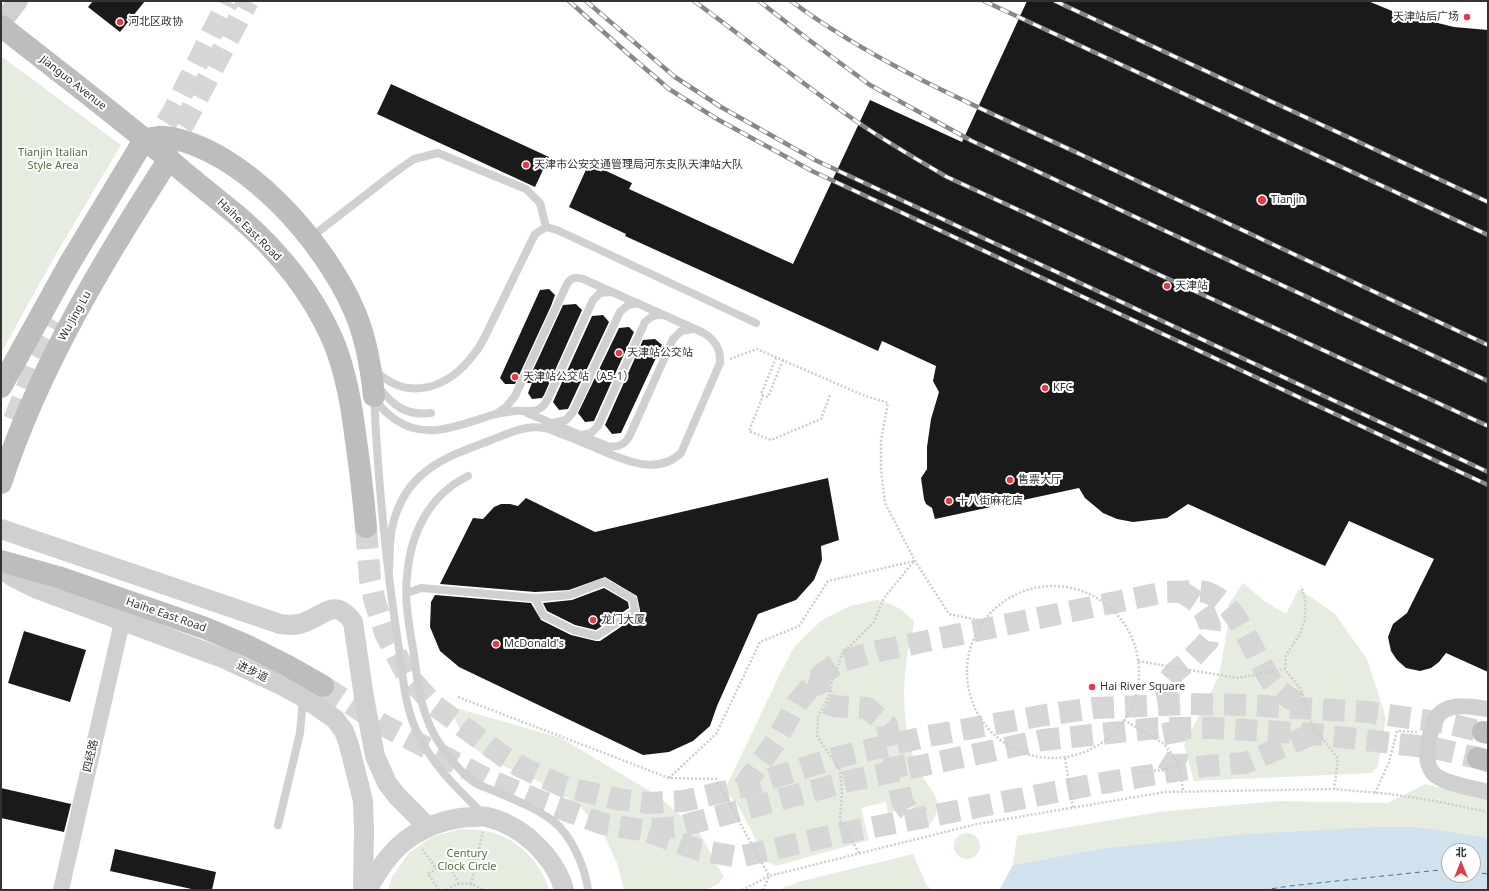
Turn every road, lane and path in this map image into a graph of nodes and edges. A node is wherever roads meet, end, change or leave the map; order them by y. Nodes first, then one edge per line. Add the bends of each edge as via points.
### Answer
1 (18, 1) edge
2 (1, 25) edge
3 (144, 140) junction
4 (169, 159) junction
5 (125, 171) junction
6 (150, 189) junction
7 (546, 227) junction
8 (310, 238) junction
9 (611, 292) junction
10 (638, 303) junction
11 (663, 315) junction
12 (756, 323) dead end
13 (694, 329) junction
14 (776, 358) junction
15 (783, 360) junction
16 (720, 363) junction
17 (372, 379) junction
18 (1, 387) edge
19 (763, 396) junction
20 (830, 396) dead end
21 (524, 411) junction
22 (430, 413) dead end
23 (496, 414) junction
24 (553, 423) junction
25 (581, 435) junction
26 (468, 476) dead end
27 (1, 483) edge
28 (366, 527) tunnel mouth
29 (1, 530) edge
30 (1, 561) edge
31 (915, 561) junction
32 (1, 568) edge
33 (389, 570) junction
34 (1301, 586) dead end
35 (407, 593) junction
36 (535, 598) junction
37 (983, 621) junction
38 (122, 622) junction
39 (1138, 661) junction
40 (1285, 669) junction
41 (323, 686) tunnel mouth
42 (303, 697) junction
43 (458, 697) dead end
44 (1488, 709) edge
45 (1124, 720) junction
46 (1431, 733) junction
47 (1065, 758) junction
48 (1180, 765) junction
49 (1138, 773) dead end
50 (669, 778) junction
51 (1334, 789) junction
52 (1183, 792) junction
53 (1488, 792) edge
54 (1376, 793) junction
55 (1073, 808) junction
56 (1488, 812) edge
57 (486, 817) junction
58 (278, 825) dead end
59 (420, 832) junction
60 (859, 853) junction
61 (436, 868) junction
62 (769, 876) junction
63 (459, 884) junction
64 (471, 884) junction
65 (61, 890) edge
66 (363, 890) edge
67 (367, 890) edge
68 (439, 890) edge
69 (447, 890) edge
70 (484, 890) edge
71 (564, 890) edge
72 (588, 890) edge
73 (742, 890) edge
74 (763, 890) edge

1 - 2 street
2 - 3 main road, Jianguo Avenue
3 - 4 main road, Haihe East Road
3 - 5 main road
3 - 8 main road via 164,136 193,144 218,155 258,184 290,214
4 - 6 main road, Wu Jing Lu
4 - 28 main road, Haihe East Road via 240,218 271,248 321,316 341,361 347,386 362,475
5 - 6 main road via 137,166 146,168 152,177
5 - 18 main road via 68,266
6 - 27 main road, Wu Jing Lu via 98,274 46,369 13,447
7 - 8 lane via 540,203 526,189 438,153 414,159
7 - 12 lane
7 - 17 lane via 535,234 480,345 457,372 430,387 409,389
8 - 17 main road via 354,310
9 - 10 lane
9 - 21 lane via 600,293 593,300 545,404 534,411
9 - 23 lane via 583,279 570,280 519,390 512,402
10 - 11 lane
10 - 24 lane via 628,305 620,312 573,412 566,420
11 - 13 lane
11 - 25 lane via 656,315 645,322 598,426 591,433
13 - 16 lane via 714,342 719,351
13 - 25 lane via 681,331 673,339 623,445 613,447
14 - 15 path
14 - 16 path via 757,349
14 - 19 path via 761,394
15 - 19 path via 768,397
15 - 31 path via 865,396 888,403 881,440 885,502
16 - 33 lane via 681,452 671,460 638,464 550,429 531,427 444,459 416,481 399,508 392,528
17 - 22 lane via 386,397 401,409 411,413
17 - 23 lane via 379,406 385,413 400,423 418,430 438,430
17 - 33 lane via 380,501
19 - 20 path via 749,431 771,440 821,419
21 - 23 lane
21 - 24 lane
24 - 25 lane
26 - 35 lane via 440,494 421,524 410,557
29 - 59 street via 280,624 304,623 326,611 337,609 346,613 353,622 375,756 383,776
30 - 41 main road, Haihe East Road via 58,577 205,628 250,647
31 - 37 path via 949,614
31 - 50 path via 828,581 799,626 760,642 716,734
31 - 60 path via 884,598 874,622 842,654 830,694 818,717 817,736 840,770 840,820
32 - 38 street, 进步道 via 37,589
33 - 57 lane via 406,693 417,734 442,772
34 - 40 path via 1305,599 1305,620 1300,634 1286,655
35 - 36 lane via 422,588
35 - 72 lane via 421,700 425,716 441,746 476,783 536,810 554,822 574,848 586,875
36 - 36 lane via 544,615 573,630 597,636 635,610 633,599 604,582 570,595
37 - 39 path via 1003,602 1028,590 1056,586 1083,592 1108,606 1126,626
37 - 47 path via 970,646 966,675 972,703 986,728 1009,747 1036,757
38 - 42 street, 进步道 via 225,659
38 - 65 street, 四经路
39 - 40 path via 1237,678
39 - 45 path via 1139,680 1132,708
40 - 51 path via 1302,690 1312,725 1338,759
42 - 58 lane via 300,734
42 - 66 street, 进步道 via 335,719 344,730 349,745 362,801
43 - 50 path
44 - 46 street via 1456,706 1442,711 1434,721
45 - 47 path via 1116,732 1092,749
45 - 48 path via 1164,744
46 - 53 street via 1427,749 1429,767 1437,777
46 - 54 path via 1397,731 1389,762
47 - 55 path
48 - 49 path
48 - 52 path
50 - 62 path via 716,779
51 - 52 path
51 - 54 path
52 - 55 path via 1165,792
54 - 56 path
55 - 60 path via 977,824
57 - 59 street via 448,820
57 - 64 path
57 - 71 street via 507,824 537,846 556,871
59 - 61 path
59 - 67 street via 389,856
60 - 62 path
61 - 63 path via 445,862
61 - 68 path via 428,874
62 - 73 path
62 - 74 path
63 - 64 path
63 - 69 path
64 - 70 path

